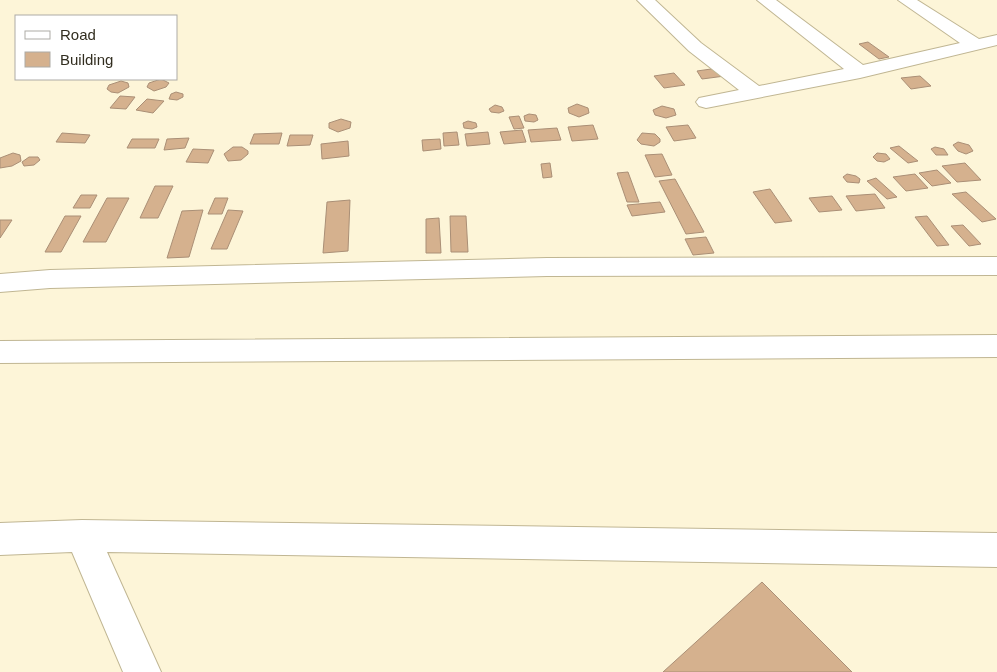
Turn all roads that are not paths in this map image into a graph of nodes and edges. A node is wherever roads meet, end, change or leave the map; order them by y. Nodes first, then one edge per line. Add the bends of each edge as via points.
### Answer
1 (645, 0) edge
2 (765, 0) edge
3 (906, 0) edge
4 (997, 40) edge
5 (976, 45) junction
6 (860, 72) junction
7 (756, 92) junction
8 (706, 102) dead end
9 (997, 266) edge
10 (0, 283) edge
11 (997, 346) edge
12 (0, 352) edge
13 (82, 536) junction
14 (0, 539) edge
15 (997, 550) edge
16 (142, 672) edge

1 - 7 street via 695,46
2 - 6 street
3 - 5 street
4 - 5 street
5 - 6 street
6 - 7 street
7 - 8 street
9 - 10 street via 547,268
11 - 12 street
13 - 14 street
13 - 15 street
13 - 16 street

